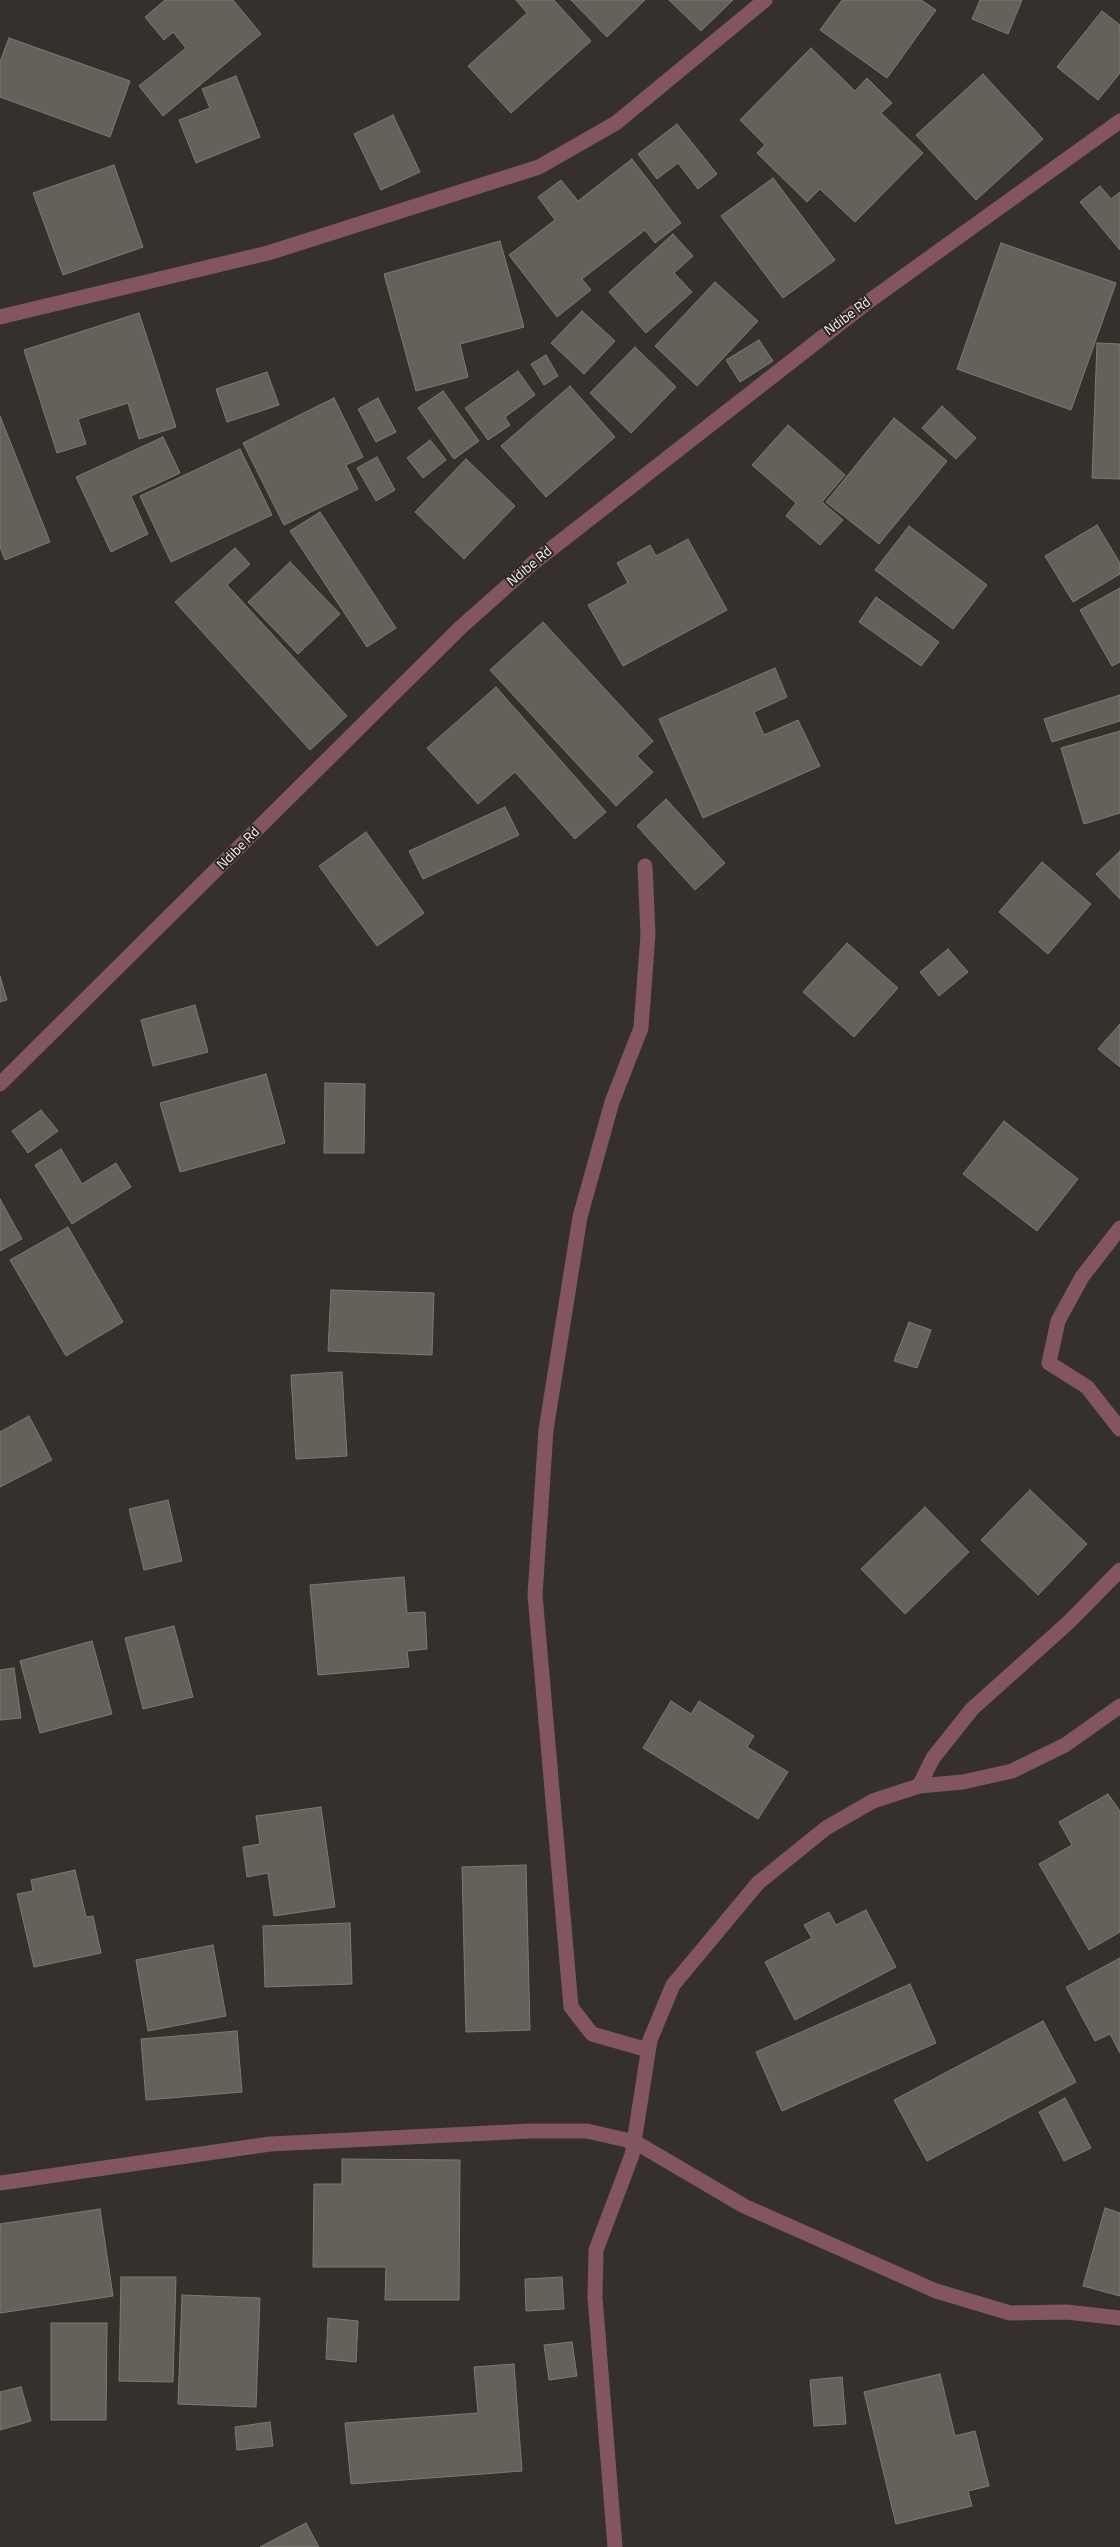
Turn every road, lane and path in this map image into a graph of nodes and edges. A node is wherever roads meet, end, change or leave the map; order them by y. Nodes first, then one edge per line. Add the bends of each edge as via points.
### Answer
1 (765, 0) edge
2 (1120, 121) edge
3 (0, 316) edge
4 (646, 866) dead end
5 (0, 1084) edge
6 (1120, 1228) edge
7 (1120, 1429) edge
8 (1120, 1570) edge
9 (1120, 1706) edge
10 (919, 1786) junction
11 (648, 2050) junction
12 (634, 2142) junction
13 (0, 2183) edge
14 (1120, 2318) edge
15 (615, 2547) edge

1 - 3 street via 616,123 540,167 268,253
2 - 5 street, Ndibe Rd via 865,304 533,563 460,628
4 - 11 street via 648,934 641,1028 612,1102 580,1217 546,1430 535,1596 572,2008 592,2034
6 - 7 street via 1082,1276 1058,1321 1049,1363 1087,1387
8 - 10 street via 1069,1622 972,1709 933,1758
9 - 10 street via 1065,1745 1012,1771 963,1782
10 - 11 street via 872,1801 826,1828 758,1883 673,1985
11 - 12 street
12 - 13 street via 587,2131 530,2131 270,2144
12 - 14 street via 744,2206 936,2291 1010,2313 1067,2312
12 - 15 street via 632,2156 596,2250 595,2297

